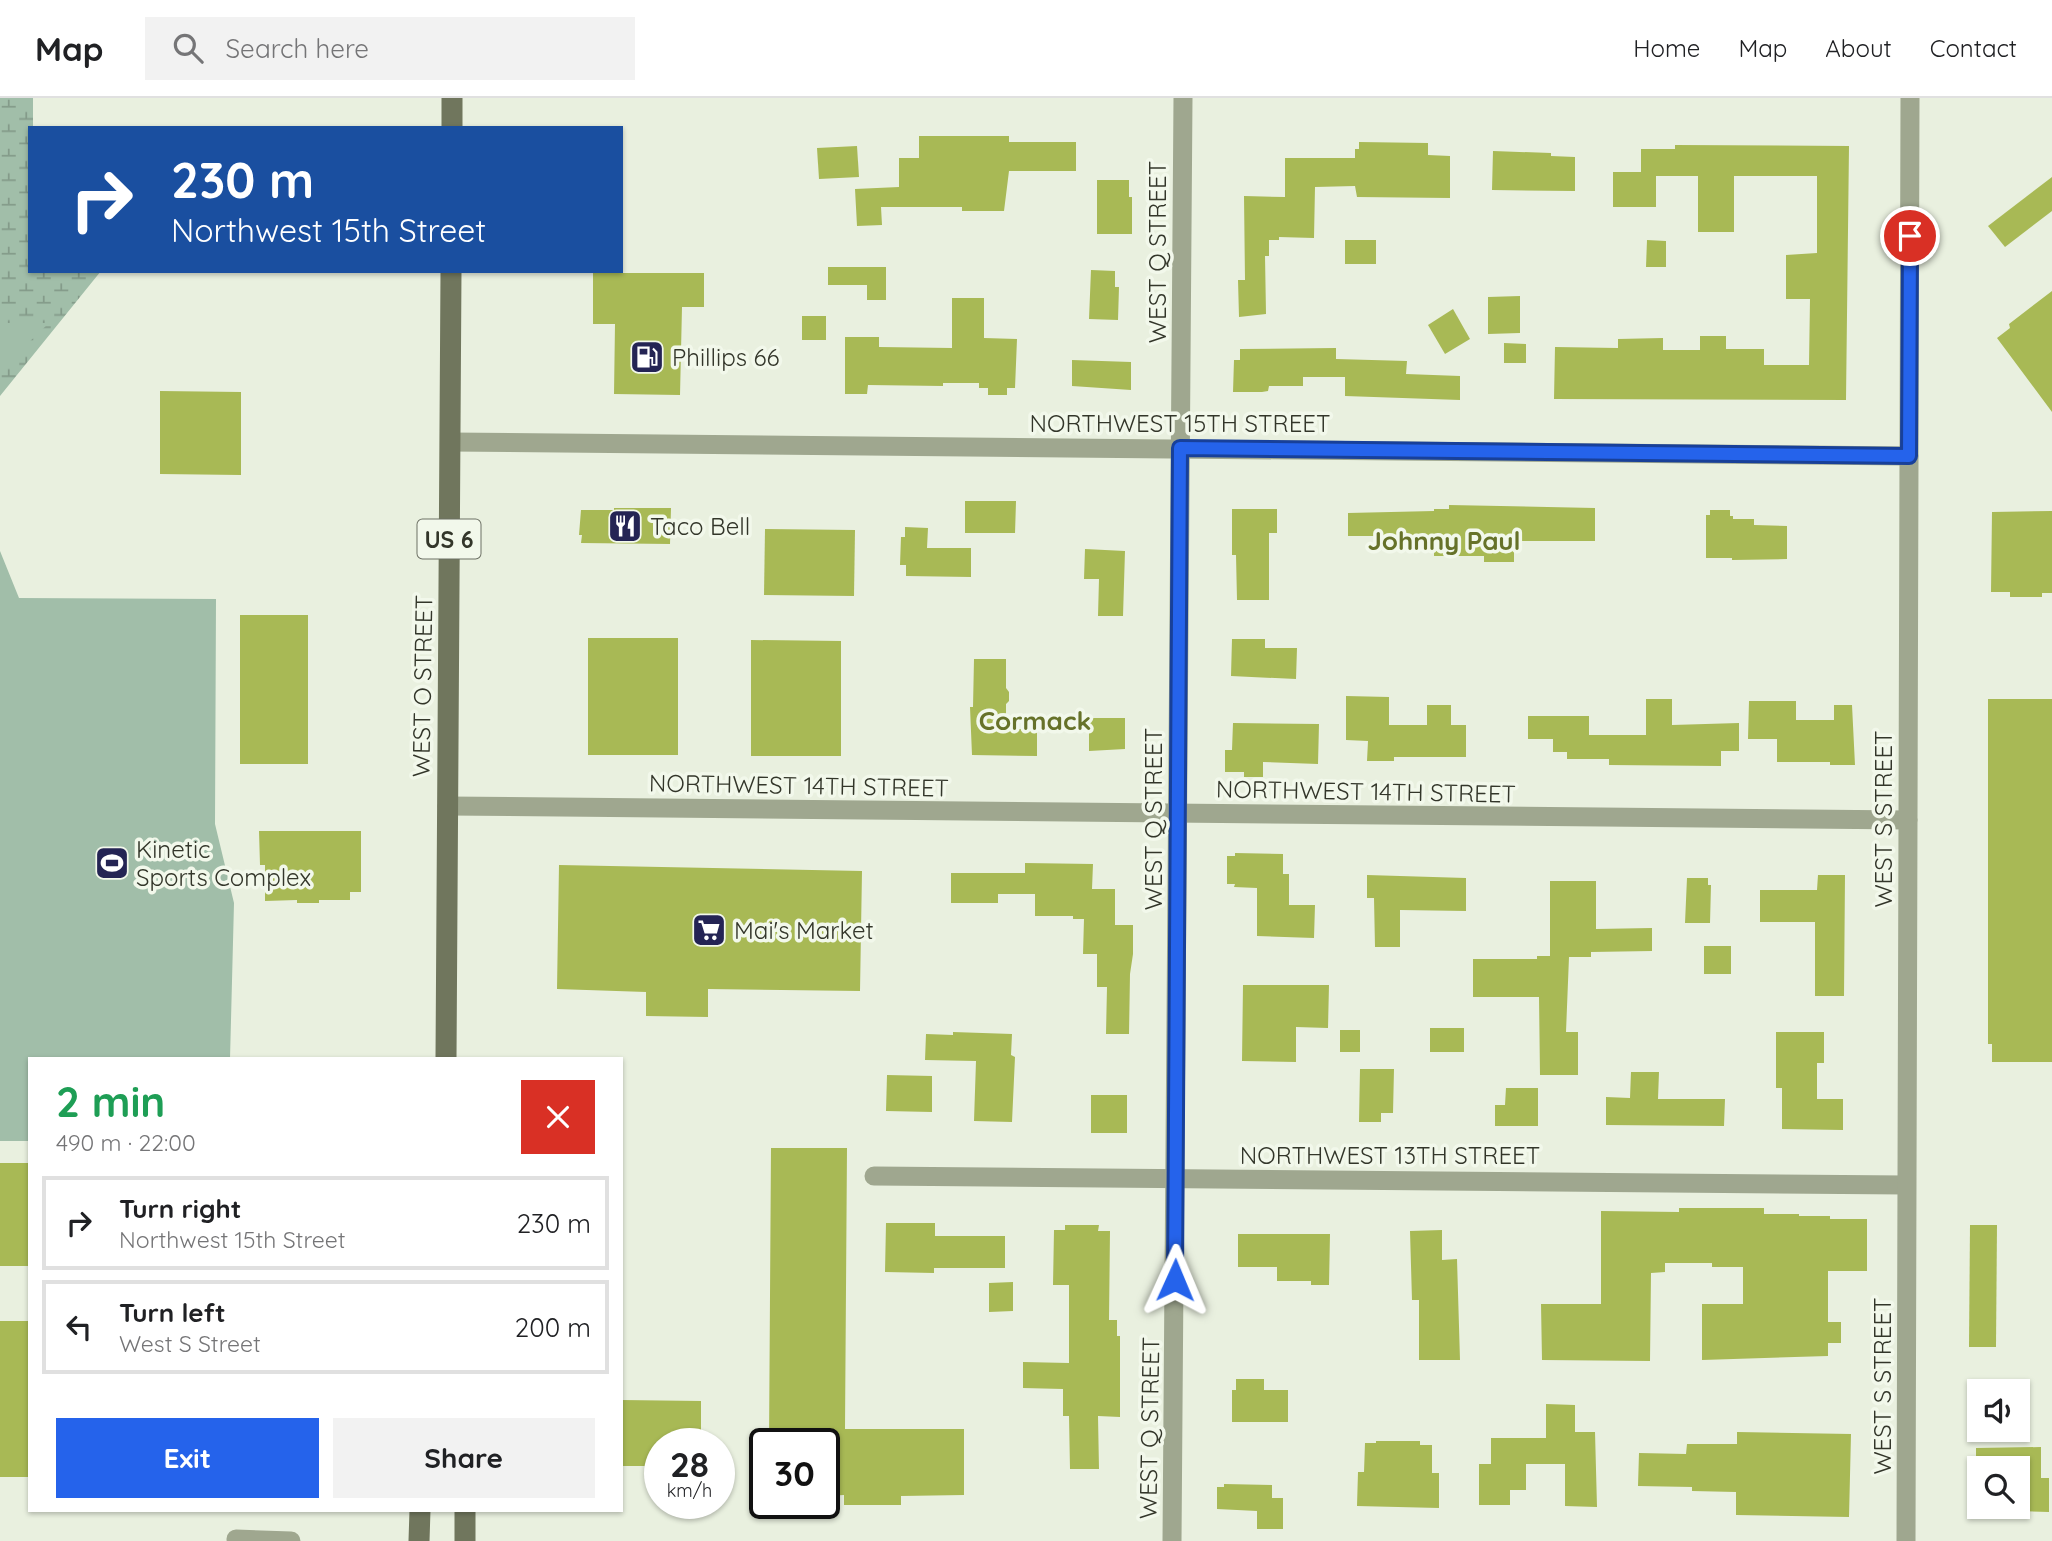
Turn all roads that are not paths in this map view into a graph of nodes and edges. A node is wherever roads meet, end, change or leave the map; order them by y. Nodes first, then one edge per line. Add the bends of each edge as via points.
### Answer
1 (452, 98) edge
2 (1183, 98) edge
3 (1910, 98) edge
4 (452, 126) edge
5 (451, 273) edge
6 (450, 442) junction
7 (1180, 448) junction
8 (1909, 456) junction
9 (447, 806) junction
10 (1177, 813) junction
11 (1908, 820) junction
12 (446, 1057) edge
13 (874, 1176) dead end
14 (1176, 1178) junction
15 (1906, 1185) junction
16 (419, 1512) edge
17 (465, 1512) edge
18 (236, 1539) edge
19 (291, 1541) edge
20 (419, 1541) edge
21 (465, 1541) edge
22 (1172, 1541) edge
23 (1906, 1541) edge

1 - 4 main road
2 - 7 street, WEST Q STREET
3 - 8 street, WEST S STREET
5 - 6 main road, WEST O STREET / US 6
6 - 7 street, NORTHWEST 15TH STREET
6 - 9 main road, WEST O STREET / US 6
7 - 8 street, NORTHWEST 15TH STREET
7 - 10 street, WEST Q STREET
8 - 11 street, WEST S STREET
9 - 10 street, NORTHWEST 14TH STREET
9 - 12 main road, WEST O STREET / US 6
10 - 11 street, NORTHWEST 14TH STREET
10 - 14 street, WEST Q STREET
11 - 15 street, WEST S STREET
13 - 14 street, NORTHWEST 13TH STREET
14 - 15 street, NORTHWEST 13TH STREET
14 - 22 street, WEST Q STREET
15 - 23 street, WEST S STREET
16 - 20 main road
17 - 21 main road
18 - 19 street

